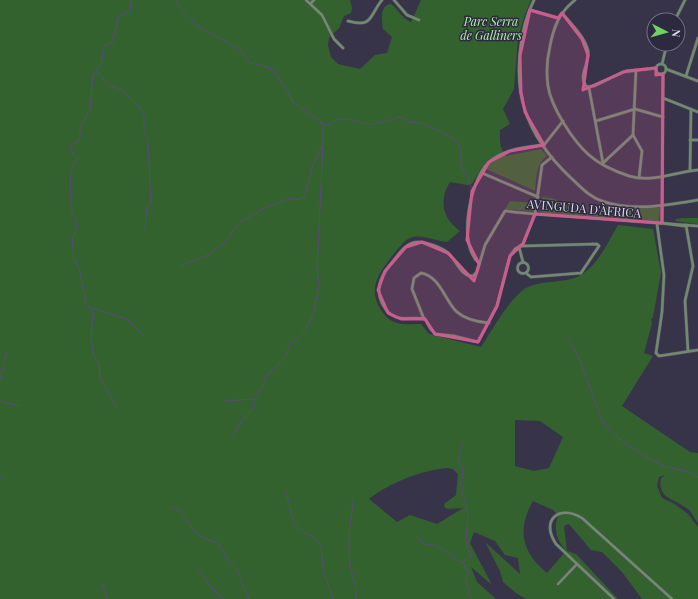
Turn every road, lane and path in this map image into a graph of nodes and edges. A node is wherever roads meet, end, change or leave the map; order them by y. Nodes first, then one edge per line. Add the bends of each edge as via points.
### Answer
1 (306, 0) edge
2 (314, 0) edge
3 (382, 0) edge
4 (394, 0) edge
5 (534, 0) edge
6 (575, 0) edge
7 (685, 0) edge
8 (311, 3) junction
9 (530, 10) junction
10 (562, 12) junction
11 (679, 12) edge
12 (558, 18) junction
13 (419, 20) dead end
14 (348, 21) dead end
15 (698, 38) edge
16 (343, 48) dead end
17 (665, 52) edge
18 (662, 64) junction
19 (656, 68) junction
20 (666, 69) junction
21 (636, 70) junction
22 (663, 74) junction
23 (686, 76) junction
24 (698, 81) edge
25 (589, 88) junction
26 (662, 98) junction
27 (635, 109) junction
28 (690, 109) junction
29 (698, 112) edge
30 (663, 117) junction
31 (563, 121) junction
32 (596, 121) junction
33 (633, 135) junction
34 (690, 140) junction
35 (698, 140) edge
36 (544, 145) junction
37 (552, 157) junction
38 (603, 163) junction
39 (690, 170) junction
40 (698, 170) edge
41 (482, 172) junction
42 (662, 177) junction
43 (639, 178) junction
44 (538, 197) junction
45 (698, 200) edge
46 (663, 205) junction
47 (535, 214) junction
48 (657, 224) junction
49 (662, 224) junction
50 (686, 225) junction
51 (698, 226) edge
52 (520, 246) junction
53 (523, 262) junction
54 (479, 263) junction
55 (526, 272) junction
56 (425, 319) junction
57 (489, 323) junction
58 (698, 350) edge
59 (688, 351) junction
60 (577, 564) junction
61 (558, 584) dead end
62 (614, 599) edge
63 (672, 599) edge

1 - 8 street
2 - 8 street
3 - 14 street via 366,22 361,24
4 - 13 street via 407,15
5 - 9 street
6 - 10 street
7 - 11 street
8 - 16 street via 322,15 334,39
9 - 12 street
9 - 36 street via 520,50 521,92 525,112
10 - 12 street
10 - 25 street via 587,49 588,62 583,80
12 - 31 street via 548,57 547,80 553,102
15 - 23 street
17 - 18 street
18 - 19 street
18 - 20 street
19 - 21 street
19 - 22 street via 657,72
20 - 22 street
20 - 23 street
21 - 25 street via 623,72
21 - 27 street
22 - 26 street
23 - 24 street
25 - 32 street
26 - 28 street
26 - 30 street
27 - 30 street
27 - 32 street
27 - 33 street
28 - 29 street
28 - 34 street
30 - 42 street
31 - 36 street
31 - 38 street via 583,149
32 - 38 street
33 - 38 street
33 - 43 street via 642,151
34 - 35 street
34 - 39 street
36 - 37 street
36 - 41 street via 506,152 489,162
37 - 44 street via 540,169
37 - 46 street via 584,190 602,201 630,206
38 - 43 street via 623,174
39 - 40 street
39 - 42 street
41 - 44 street
41 - 54 street via 472,191 467,240 472,254
42 - 43 street
42 - 46 street
44 - 47 street
45 - 46 street
46 - 49 street
47 - 48 street, AVINGUDA D'ÀFRICA
47 - 52 street
47 - 54 street, AVINGUDA D'ÀFRICA via 505,211 485,245
48 - 49 street, AVINGUDA D'ÀFRICA
48 - 59 street via 664,275 656,355
49 - 50 street, AVINGUDA D'ÀFRICA
50 - 51 street, AVINGUDA D'ÀFRICA
50 - 59 street via 694,266 685,301
52 - 53 street
52 - 55 street via 599,246 581,273 530,277
52 - 57 street via 510,256 497,306
53 - 55 street via 529,267
53 - 55 street via 518,268 522,273
54 - 56 street via 475,274 470,276 442,250 417,242 402,250 382,275 378,287 379,295 385,309 395,317
56 - 57 street via 435,334 478,342
56 - 57 street via 412,289 414,278 421,273 433,279 458,314
58 - 59 street
60 - 61 street
60 - 62 street
60 - 63 street via 558,547 551,534 551,521 561,513 576,515 587,522

